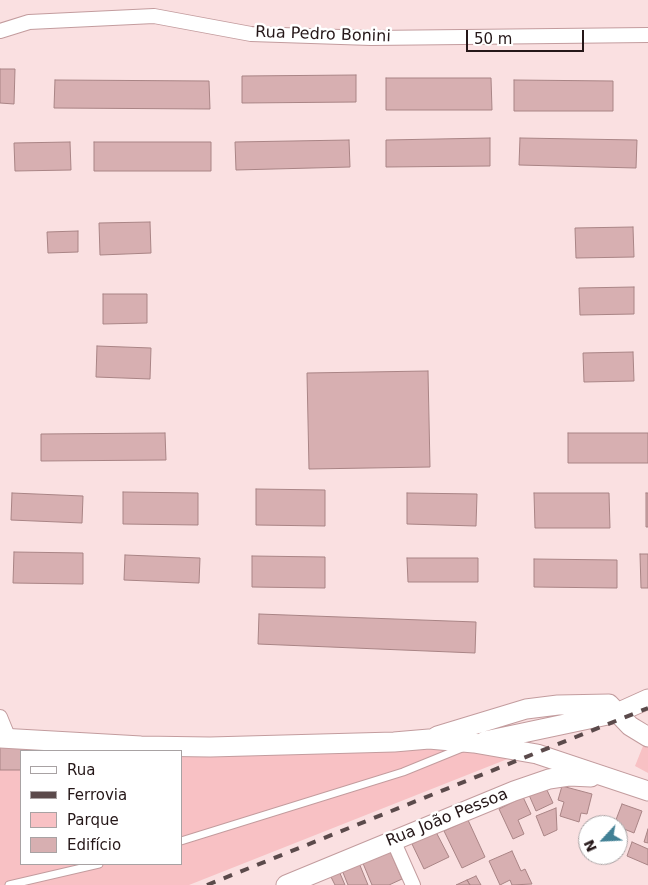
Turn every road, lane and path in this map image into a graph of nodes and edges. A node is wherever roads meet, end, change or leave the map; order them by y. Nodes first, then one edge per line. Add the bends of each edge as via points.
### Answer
1 (0, 31) edge
2 (648, 35) edge
3 (647, 699) edge
4 (613, 708) junction
5 (0, 717) edge
6 (485, 720) junction
7 (648, 737) edge
8 (5, 739) edge
9 (429, 739) junction
10 (474, 743) junction
11 (615, 778) junction
12 (648, 791) edge
13 (393, 840) junction
14 (182, 842) edge
15 (95, 865) edge
16 (9, 885) edge
17 (286, 885) edge
18 (413, 885) edge

1 - 2 street, Rua Pedro Bonini via 30,22 154,16 251,34 371,38
3 - 4 main road
4 - 6 main road via 526,709
4 - 7 main road via 630,726
4 - 10 main road
5 - 8 street
6 - 9 main road
6 - 10 main road
8 - 9 main road via 200,747
9 - 10 main road
10 - 11 main road via 537,754
10 - 14 lane via 403,772
11 - 12 main road
11 - 13 main road, Rua João Pessoa via 568,776 549,780 514,790
13 - 17 main road, Rua João Pessoa
13 - 18 street
15 - 16 lane

